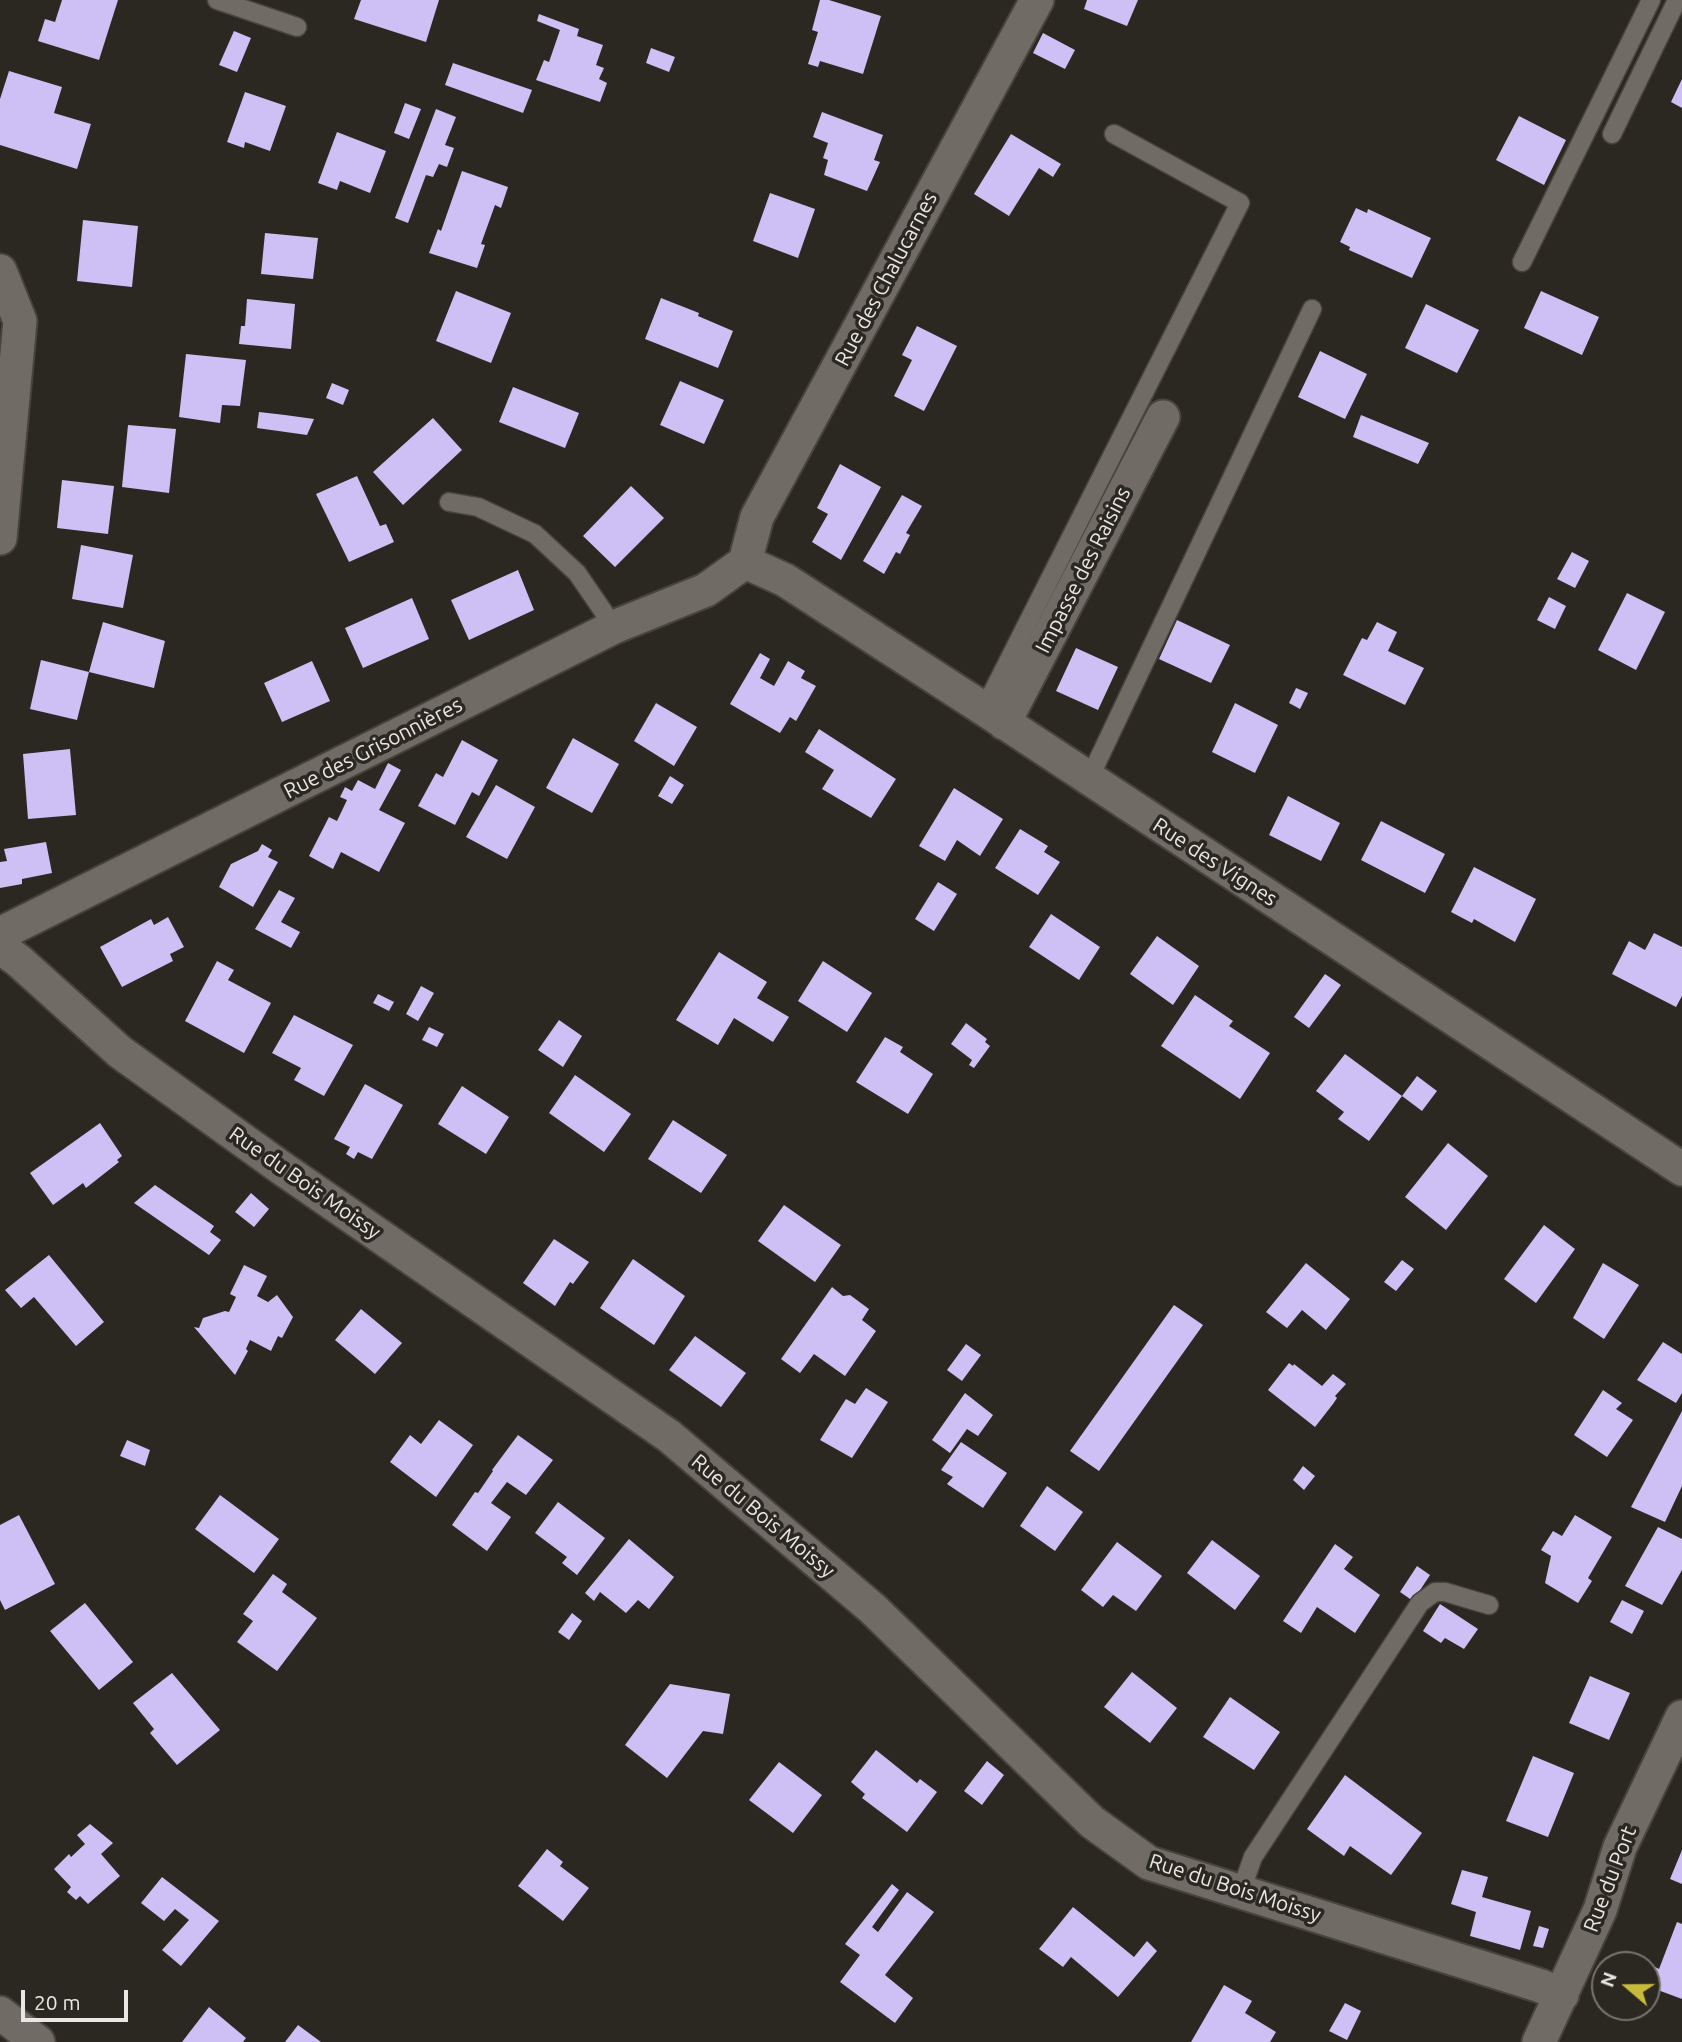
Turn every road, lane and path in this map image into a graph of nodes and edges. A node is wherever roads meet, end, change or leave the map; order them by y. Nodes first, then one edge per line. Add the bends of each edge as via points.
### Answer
1 (217, 0) edge
2 (1037, 0) edge
3 (1651, 0) edge
4 (1677, 0) edge
5 (297, 27) dead end
6 (1114, 134) dead end
7 (1612, 134) dead end
8 (1522, 262) dead end
9 (0, 271) edge
10 (1312, 309) dead end
11 (1163, 417) dead end
12 (449, 502) dead end
13 (0, 538) edge
14 (745, 562) junction
15 (614, 627) junction
16 (994, 716) junction
17 (1089, 779) junction
18 (0, 934) edge
19 (0, 947) edge
20 (1682, 1169) edge
21 (1489, 1605) dead end
22 (1682, 1717) edge
23 (1241, 1892) junction
24 (1562, 1995) junction
25 (0, 2013) edge
26 (38, 2042) edge
27 (1539, 2042) edge

1 - 5 lane
2 - 14 street, Rue des Chalucarnes via 757,517
3 - 8 lane
4 - 7 lane
6 - 16 lane via 1240,203
9 - 13 street via 20,321
10 - 17 lane
11 - 16 street, Impasse des Raisins
12 - 15 lane via 478,507 535,534 577,573
14 - 15 street, Rue des Grisonnières via 706,590
14 - 16 street, Rue des Vignes via 785,580
15 - 18 street, Rue des Grisonnières
16 - 17 street, Rue des Vignes
17 - 20 street, Rue des Vignes
19 - 23 street, Rue du Bois Moissy via 120,1052 669,1436 873,1608 1092,1822 1149,1863
21 - 23 lane via 1445,1592 1435,1592 1420,1603 1254,1857
22 - 24 street, Rue du Port via 1620,1847 1600,1910
23 - 24 street, Rue du Bois Moissy
24 - 27 street, Rue du Port
25 - 26 street

